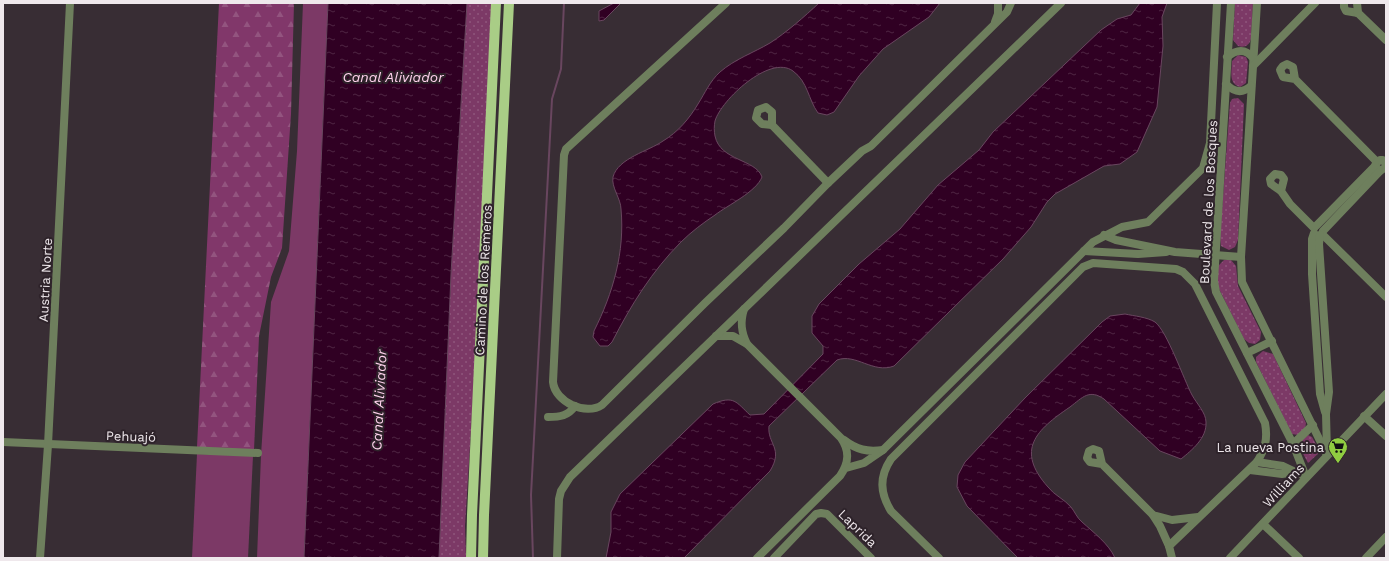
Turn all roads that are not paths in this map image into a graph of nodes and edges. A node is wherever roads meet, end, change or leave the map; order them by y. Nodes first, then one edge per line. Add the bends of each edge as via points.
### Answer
1 (70, 3) edge
2 (496, 3) edge
3 (509, 3) edge
4 (726, 3) edge
5 (998, 3) edge
6 (1011, 3) edge
7 (1061, 3) edge
8 (1217, 3) edge
9 (1231, 3) edge
10 (1257, 3) edge
11 (1315, 3) edge
12 (1344, 3) edge
13 (1357, 3) edge
14 (1358, 13) junction
15 (994, 23) junction
16 (1386, 40) edge
17 (1227, 57) junction
18 (1253, 62) junction
19 (1295, 79) dead end
20 (1226, 84) junction
21 (1251, 86) junction
22 (772, 125) dead end
23 (1383, 165) edge
24 (828, 183) junction
25 (1281, 191) dead end
26 (1318, 232) junction
27 (1104, 235) junction
28 (1084, 251) junction
29 (1175, 252) junction
30 (1216, 255) junction
31 (1241, 257) junction
32 (1386, 297) edge
33 (744, 309) junction
34 (715, 336) junction
35 (1272, 341) junction
36 (748, 344) junction
37 (1247, 353) junction
38 (1386, 394) edge
39 (575, 406) junction
40 (1364, 416) junction
41 (548, 417) dead end
42 (1312, 425) junction
43 (1386, 436) edge
44 (841, 438) junction
45 (3, 442) edge
46 (1293, 444) junction
47 (48, 445) junction
48 (883, 450) junction
49 (258, 453) dead end
50 (1327, 455) junction
51 (1257, 462) junction
52 (1102, 464) dead end
53 (846, 468) junction
54 (1250, 470) junction
55 (1295, 472) junction
56 (1306, 477) junction
57 (1152, 515) junction
58 (1198, 517) junction
59 (1263, 524) junction
60 (1386, 537) edge
61 (1169, 546) junction
62 (40, 558) edge
63 (471, 558) edge
64 (483, 558) edge
65 (557, 558) edge
66 (757, 558) edge
67 (774, 558) edge
68 (871, 558) edge
69 (939, 558) edge
70 (1172, 558) edge
71 (1230, 558) edge
72 (1299, 558) edge
73 (1366, 558) edge

1 - 47 street, Austria Norte
2 - 63 main road, Camino de los Remeros
3 - 64 main road, Camino de los Remeros
4 - 39 street via 566,149 553,382 559,396
5 - 15 street via 998,14
6 - 15 street via 1007,12
7 - 33 street
8 - 27 street via 1210,143 1203,168 1148,222 1122,227
9 - 17 street, Boulevard de los Bosques
10 - 18 street
11 - 18 street
12 - 14 street via 1346,11
13 - 14 street
14 - 16 street
15 - 24 street via 871,146 862,151
17 - 18 street via 1241,51 1250,54
17 - 20 street, Boulevard de los Bosques
18 - 21 street
19 - 23 street
20 - 21 street via 1239,92
20 - 30 street, Boulevard de los Bosques
21 - 31 street
22 - 24 street
23 - 26 street
24 - 39 street via 602,405 594,410
25 - 26 street via 1290,204
26 - 32 street
26 - 50 street via 1329,392 1326,414
27 - 28 street
27 - 29 street via 1116,240
28 - 29 street via 1138,254
28 - 48 street
29 - 30 street
30 - 31 street
30 - 37 street, Boulevard de los Bosques via 1216,292
31 - 35 street via 1242,282
33 - 34 street
33 - 36 street via 742,329
34 - 36 street via 733,336
34 - 65 street via 564,485 559,500
35 - 37 street
35 - 42 street
36 - 44 street
37 - 46 street, Boulevard de los Bosques
38 - 40 street, Williams
39 - 41 street via 568,414
40 - 43 street
40 - 50 street, Williams
42 - 46 street
42 - 50 street
44 - 48 street via 858,449 871,452
44 - 53 street via 847,449
45 - 47 street, Pehuajó
46 - 56 street, Boulevard de los Bosques
47 - 49 street, Pehuajó
47 - 62 street, Austria Norte
48 - 53 street via 864,463
50 - 56 street, Williams
51 - 54 street
51 - 55 street via 1283,466
51 - 69 street via 1266,442 1265,423 1190,277 1176,269 1087,264 892,459 886,468 882,477 885,501 891,511
52 - 57 street
53 - 66 street
54 - 55 street via 1282,474
54 - 58 street
55 - 56 street
56 - 59 street, Williams
57 - 58 street via 1172,520
57 - 61 street
58 - 61 street
59 - 71 street, Williams
59 - 72 street
60 - 73 street
61 - 70 street
67 - 68 street, Laprida via 816,514 820,513 827,514

